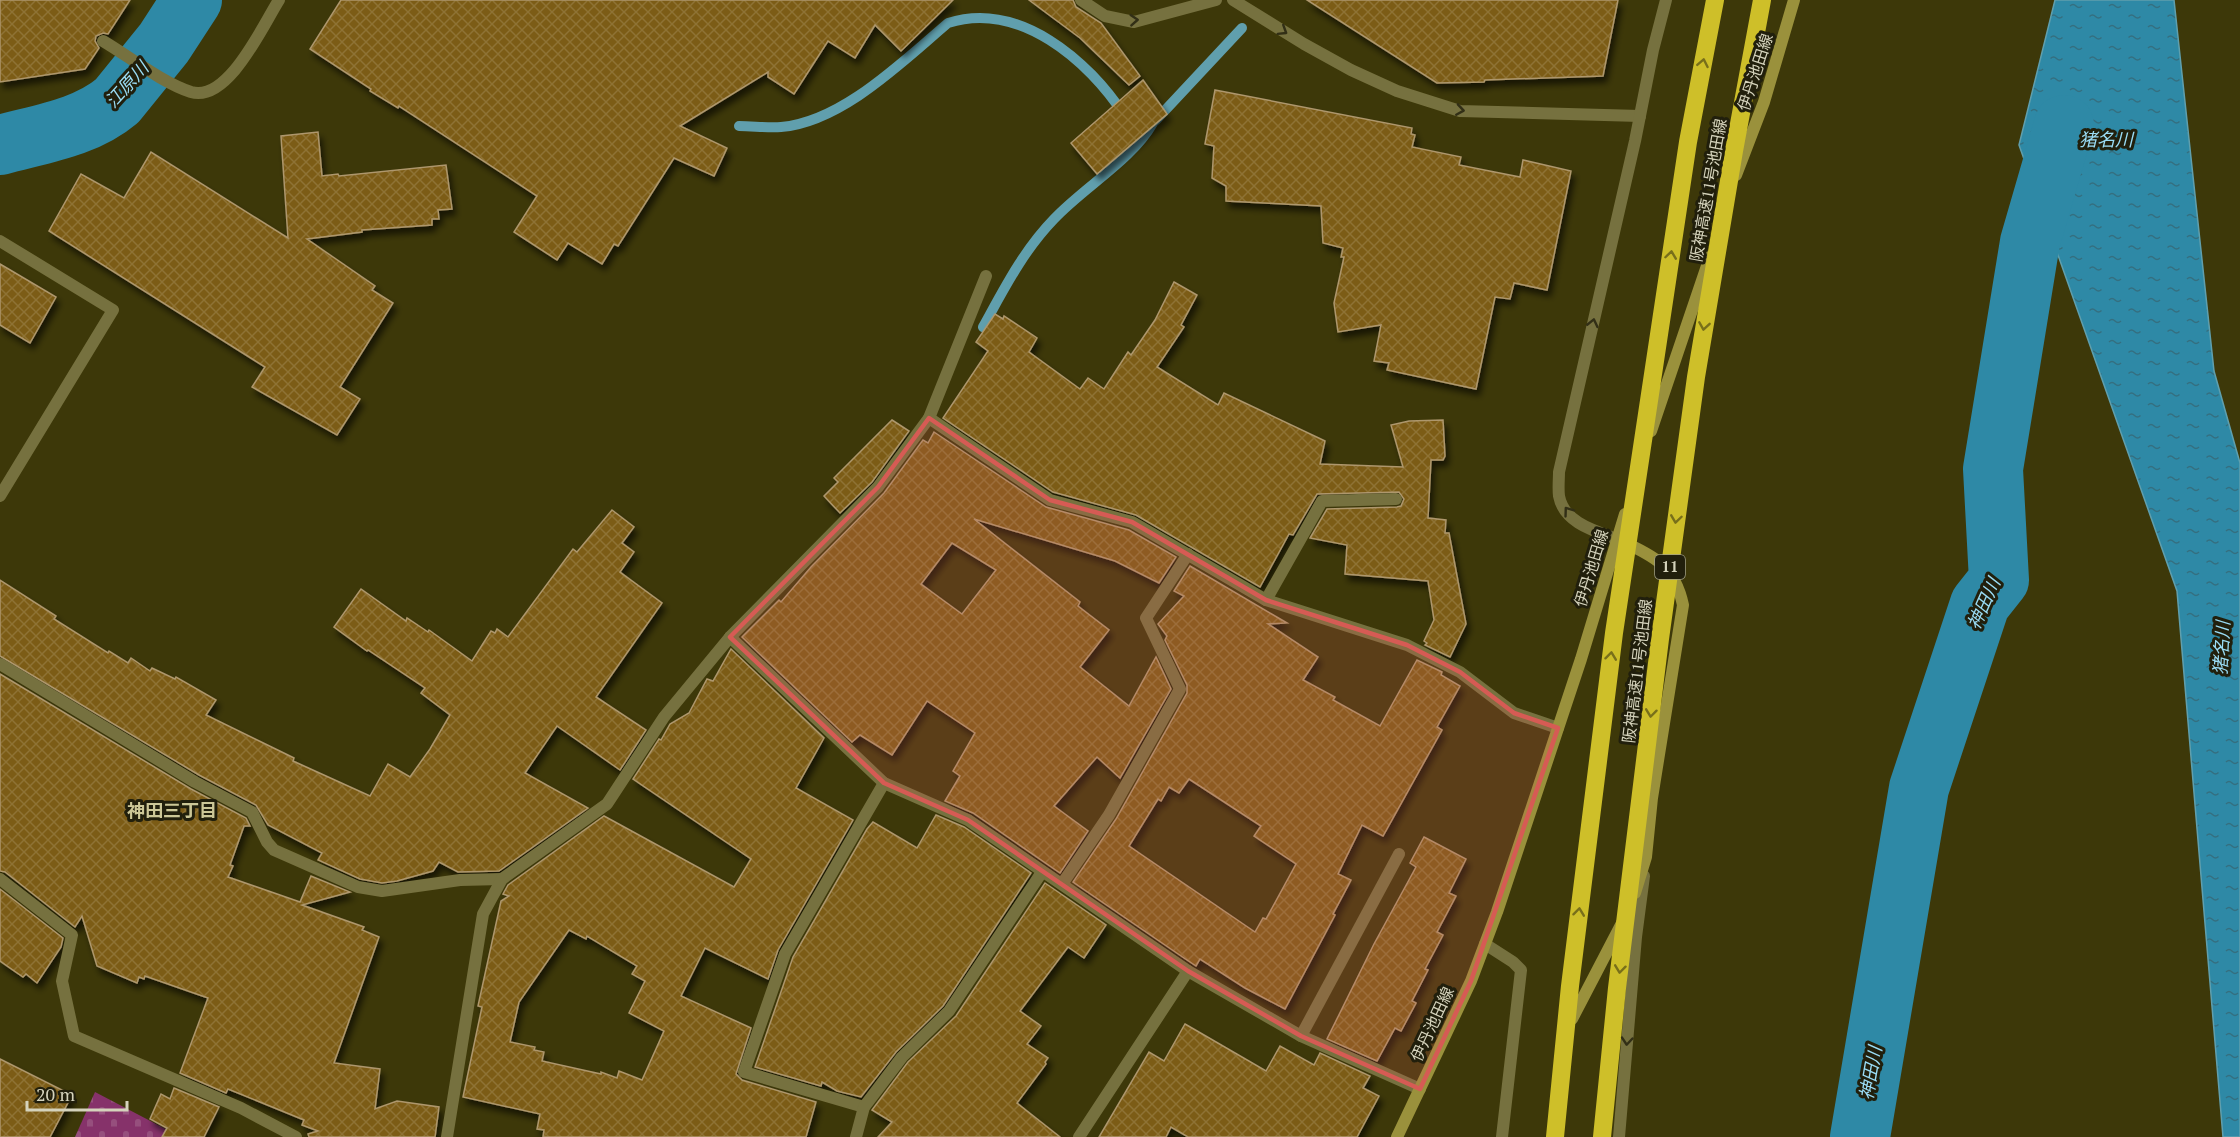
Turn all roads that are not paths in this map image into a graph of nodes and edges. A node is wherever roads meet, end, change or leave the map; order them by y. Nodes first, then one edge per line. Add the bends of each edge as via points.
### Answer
1 (279, 0) edge
2 (1081, 0) edge
3 (1216, 0) edge
4 (1233, 0) edge
5 (1666, 0) edge
6 (1715, 0) edge
7 (1762, 0) edge
8 (1794, 0) edge
9 (107, 43) dead end
10 (1640, 116) junction
11 (0, 241) edge
12 (986, 276) dead end
13 (929, 418) junction
14 (0, 496) edge
15 (1396, 499) dead end
16 (1617, 539) junction
17 (1188, 554) junction
18 (1266, 600) junction
19 (730, 637) junction
20 (0, 664) edge
21 (1558, 728) junction
22 (884, 783) junction
23 (1400, 854) dead end
24 (1646, 857) junction
25 (1042, 872) junction
26 (0, 879) edge
27 (502, 879) junction
28 (1062, 884) junction
29 (1485, 944) junction
30 (1188, 971) junction
31 (1301, 1036) junction
32 (1420, 1089) junction
33 (864, 1107) junction
34 (296, 1137) edge
35 (447, 1137) edge
36 (856, 1137) edge
37 (1079, 1137) edge
38 (1397, 1137) edge
39 (1502, 1137) edge
40 (1554, 1137) edge
41 (1602, 1137) edge
42 (1619, 1137) edge

1 - 9 street via 241,62 222,84 207,92 194,93 175,84
2 -> 3 street via 1105,16 1134,22
4 -> 10 street via 1351,70 1397,91 1460,111
5 - 10 street
40 -> 6 highway, 阪神高速11号池田線 via 1614,633 1688,142
7 -> 41 highway, 阪神高速11号池田線 / 11 via 1694,388 1658,651
8 - 16 main road, 伊丹池田線 via 1764,102 1733,183
16 -> 10 street via 1584,527 1568,515 1559,497 1559,472
11 - 14 street via 112,310
12 - 13 street
13 - 17 street via 1050,500 1132,522
13 - 19 street via 878,487
15 - 18 street via 1322,501
16 - 21 main road, 伊丹池田線
16 - 24 main road via 1641,549 1671,572 1683,605
17 - 18 street
17 - 28 street via 1146,618 1180,689 1109,815
18 - 21 street via 1407,645 1460,672 1514,713
19 - 22 street
19 - 27 street via 663,717 607,804
20 - 27 street via 252,812 274,850 358,887 382,891 460,880
21 - 29 main road, 伊丹池田線
22 - 25 street via 968,820
22 - 33 street via 785,954 744,1072
23 - 31 street
24 - 40 main road via 1629,909 1573,1013 1560,1067
24 -> 42 street
25 - 28 street
25 - 33 street via 950,1011 902,1057
26 - 34 street via 72,935 62,981 74,1036 241,1108
27 - 35 street via 483,914
28 - 30 street
29 - 32 main road, 伊丹池田線
29 - 39 street via 1521,970
30 - 31 street
30 - 37 street
31 - 32 street
32 - 38 main road, 伊丹池田線
33 - 36 street

